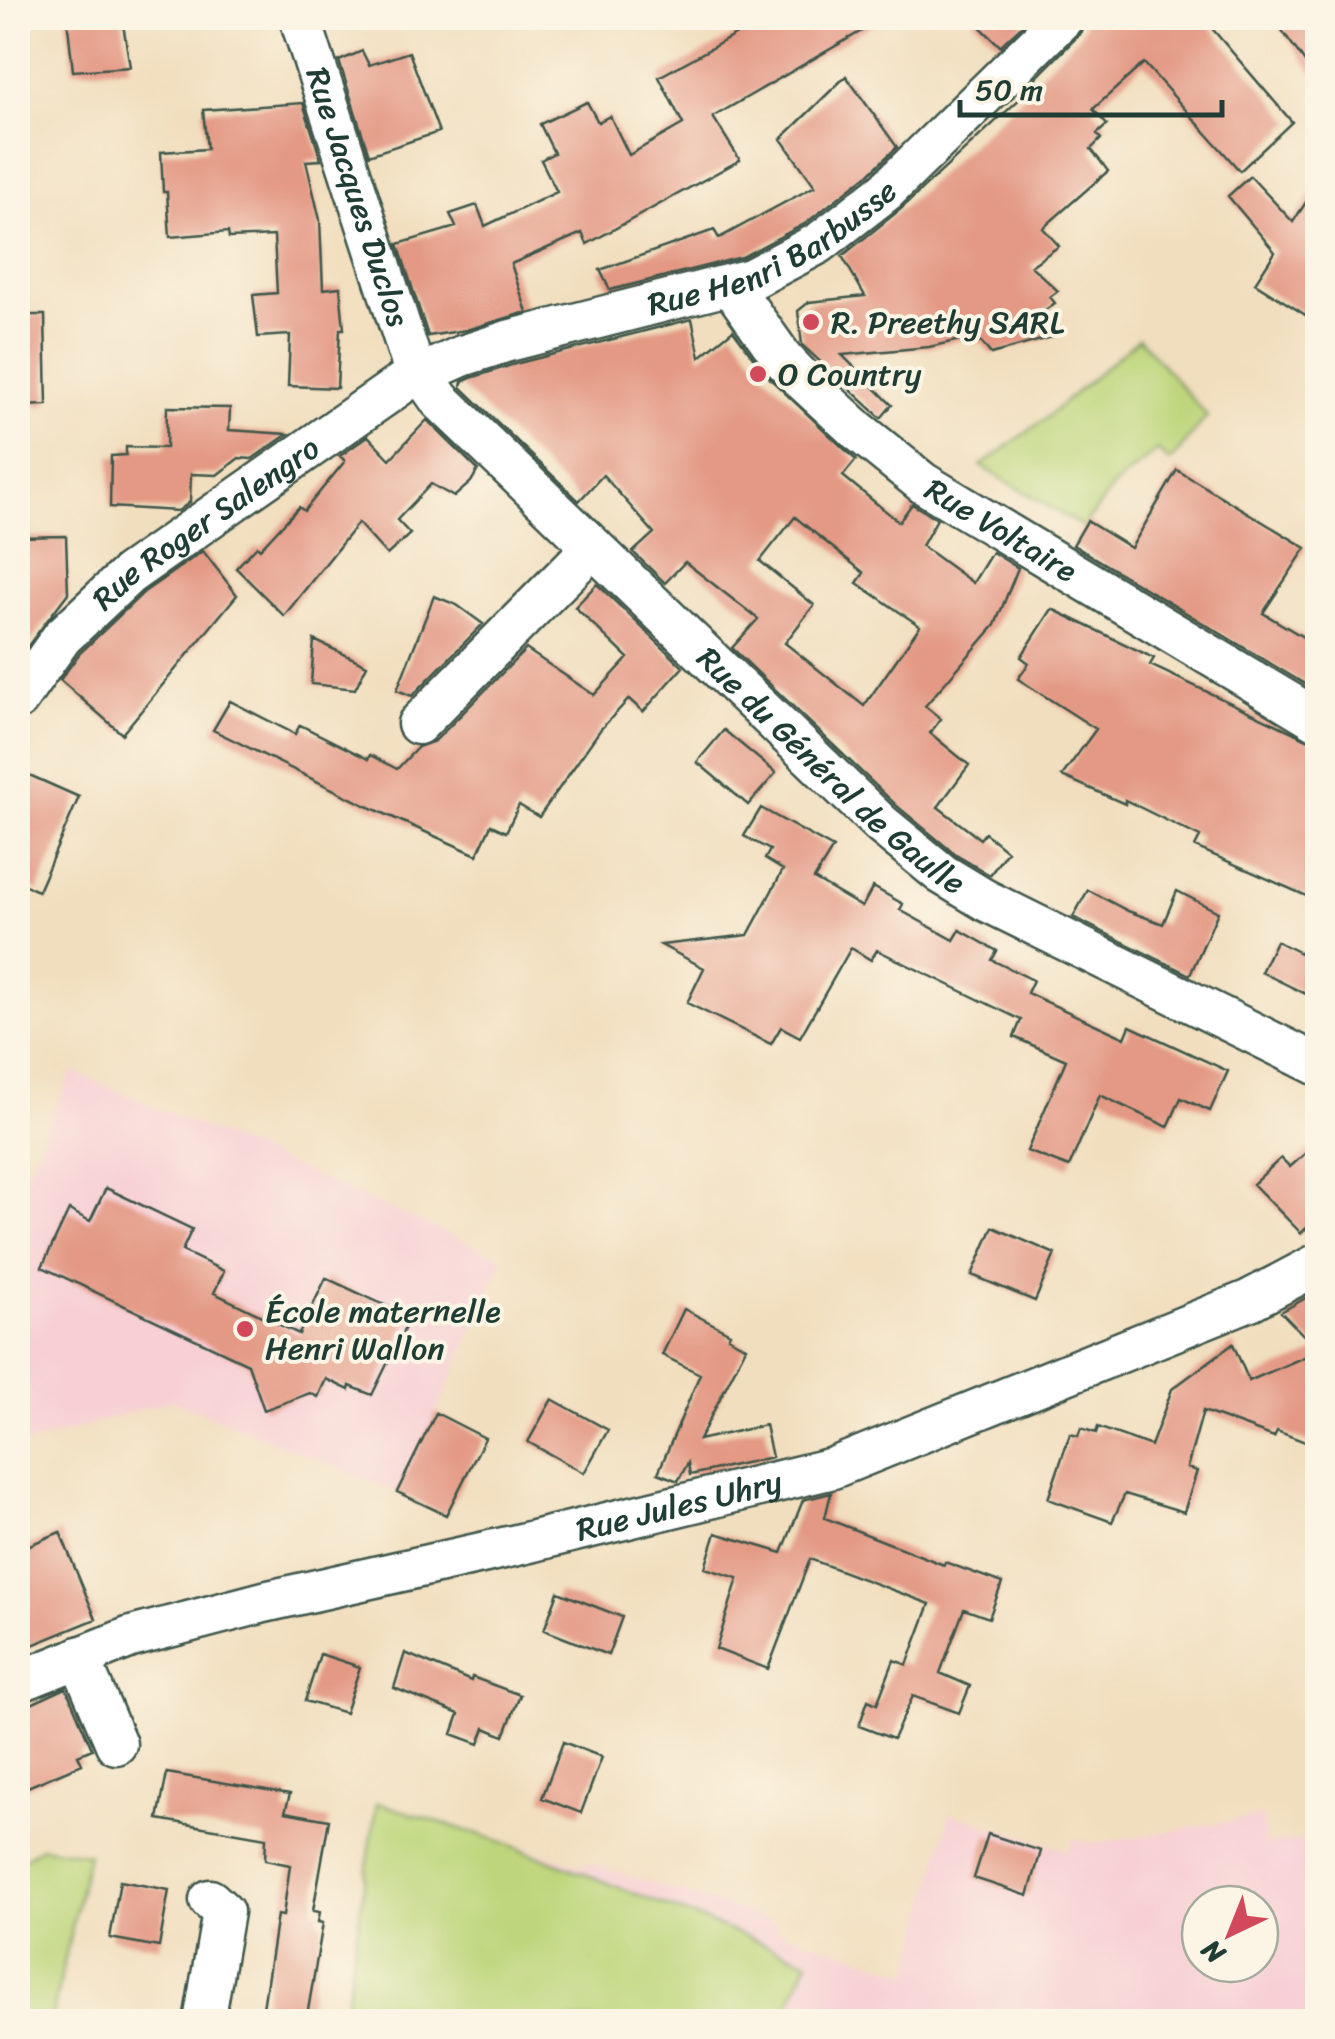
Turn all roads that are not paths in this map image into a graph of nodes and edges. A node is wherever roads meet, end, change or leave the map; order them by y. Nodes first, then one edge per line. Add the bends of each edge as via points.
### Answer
1 (300, 18) edge
2 (1062, 18) edge
3 (731, 286) junction
4 (419, 373) junction
5 (592, 547) junction
6 (18, 699) edge
7 (1318, 720) edge
8 (418, 724) dead end
9 (1318, 1065) edge
10 (1318, 1264) edge
11 (79, 1657) junction
12 (18, 1682) edge
13 (116, 1744) dead end
14 (210, 1900) dead end
15 (204, 2022) edge

1 - 4 street, Rue Jacques Duclos
2 - 3 street, Rue Henri Barbusse via 843,228 772,271
3 - 4 street, Rue Henri Barbusse via 508,341
3 - 7 street, Rue Voltaire via 805,382 923,483
4 - 5 street, Rue du Général de Gaulle
4 - 6 street, Rue Roger Salengro via 129,574 62,637
5 - 8 street
5 - 9 street, Rue du Général de Gaulle via 942,874
10 - 11 street, Rue Jules Uhry via 1250,1300 833,1468 264,1602 132,1636
11 - 12 street, Rue Jules Uhry
11 - 13 street
14 - 15 street via 223,1912

